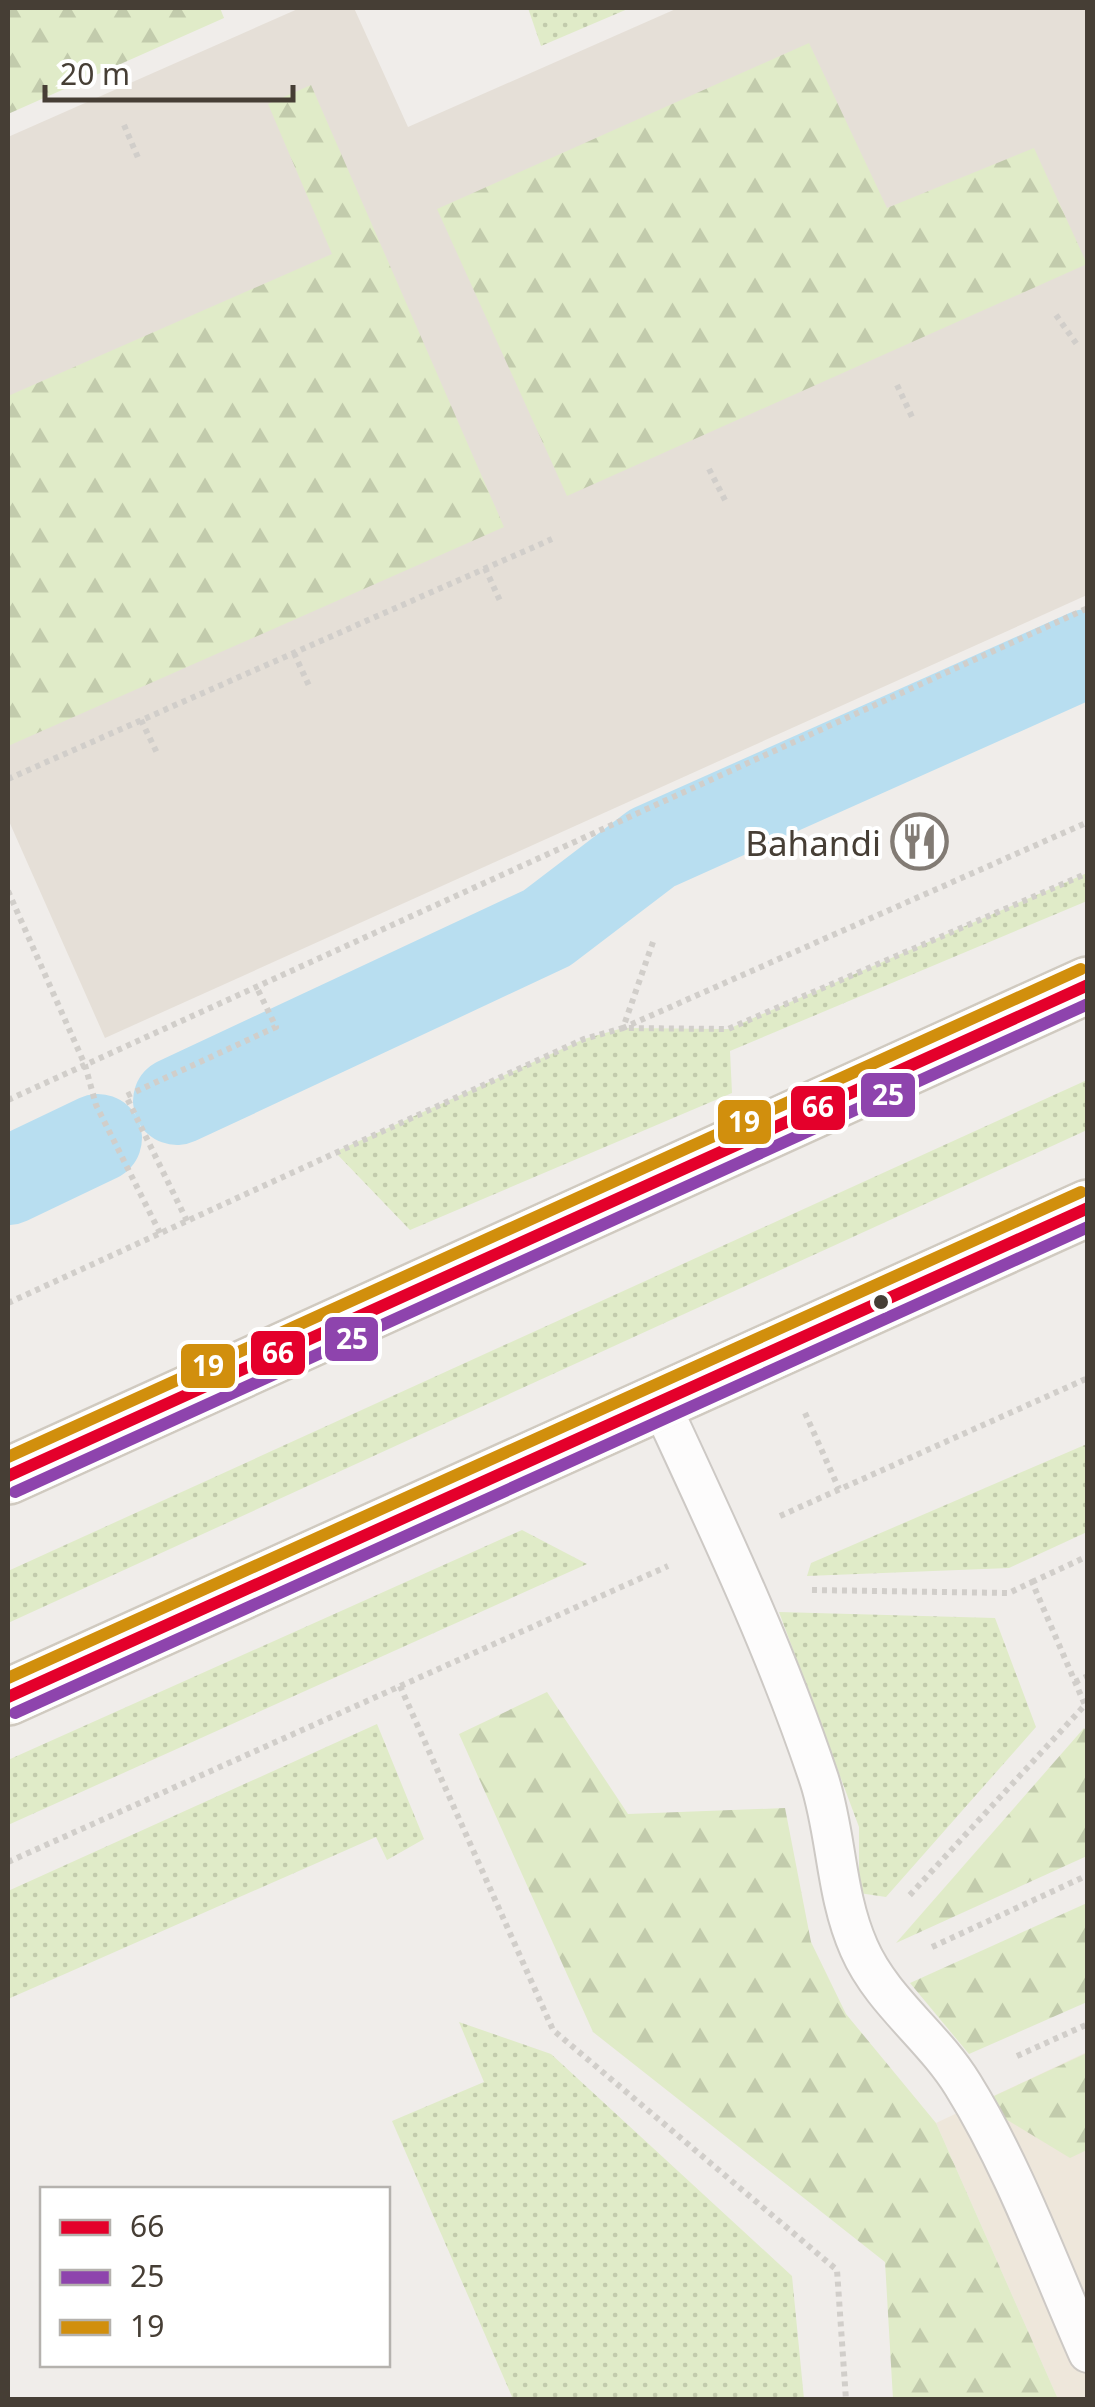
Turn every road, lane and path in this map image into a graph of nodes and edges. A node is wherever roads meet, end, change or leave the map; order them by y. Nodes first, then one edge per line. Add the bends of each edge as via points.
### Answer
1 (124, 125) dead end
2 (139, 160) dead end
3 (1056, 314) dead end
4 (1078, 346) dead end
5 (898, 385) dead end
6 (913, 419) dead end
7 (709, 469) dead end
8 (726, 502) dead end
9 (552, 539) dead end
10 (485, 568) junction
11 (501, 603) dead end
12 (1088, 608) edge
13 (294, 653) junction
14 (310, 688) dead end
15 (141, 720) junction
16 (158, 755) dead end
17 (8, 780) edge
18 (1088, 822) edge
19 (1088, 873) edge
20 (8, 891) edge
21 (653, 942) dead end
22 (1088, 985) edge
23 (257, 988) junction
24 (623, 1028) junction
25 (85, 1065) junction
26 (8, 1100) edge
27 (1088, 1208) edge
28 (187, 1220) junction
29 (160, 1233) junction
30 (8, 1303) edge
31 (1088, 1378) edge
32 (660, 1402) junction
33 (804, 1411) dead end
34 (8, 1476) edge
35 (839, 1490) junction
36 (724, 1541) junction
37 (1088, 1556) edge
38 (1032, 1582) junction
39 (804, 1590) dead end
40 (1088, 1676) edge
41 (1075, 1682) junction
42 (400, 1686) junction
43 (8, 1698) edge
44 (1086, 1706) edge
45 (8, 1862) edge
46 (1088, 1875) edge
47 (866, 1962) junction
48 (1088, 2024) edge
49 (962, 2082) junction
50 (1088, 2353) edge
51 (846, 2400) edge

1 - 2 path
3 - 4 path
5 - 6 path
7 - 8 path
9 - 10 path
10 - 11 path
10 - 13 path
12 - 23 path
13 - 14 path
13 - 15 path
15 - 16 path
15 - 17 path
18 - 24 path
19 - 24 path via 728,1029
20 - 25 path
21 - 24 path
22 - 34 main road
23 - 25 path
23 - 28 path via 276,1027 126,1096
24 - 28 path via 584,1039
25 - 26 path
25 - 29 path via 96,1105
27 - 32 main road
28 - 29 path
29 - 30 path
31 - 35 path
32 - 36 lane
32 - 43 main road
33 - 35 path
35 - 36 path
36 - 42 path
36 - 47 lane via 820,1782 848,1923
37 - 38 path
38 - 39 path via 1009,1592
38 - 41 path
40 - 41 path
41 - 44 path
42 - 45 path
42 - 51 path via 553,2030 837,2270
44 - 47 path
46 - 47 path
47 - 49 lane
48 - 49 path
49 - 50 lane

